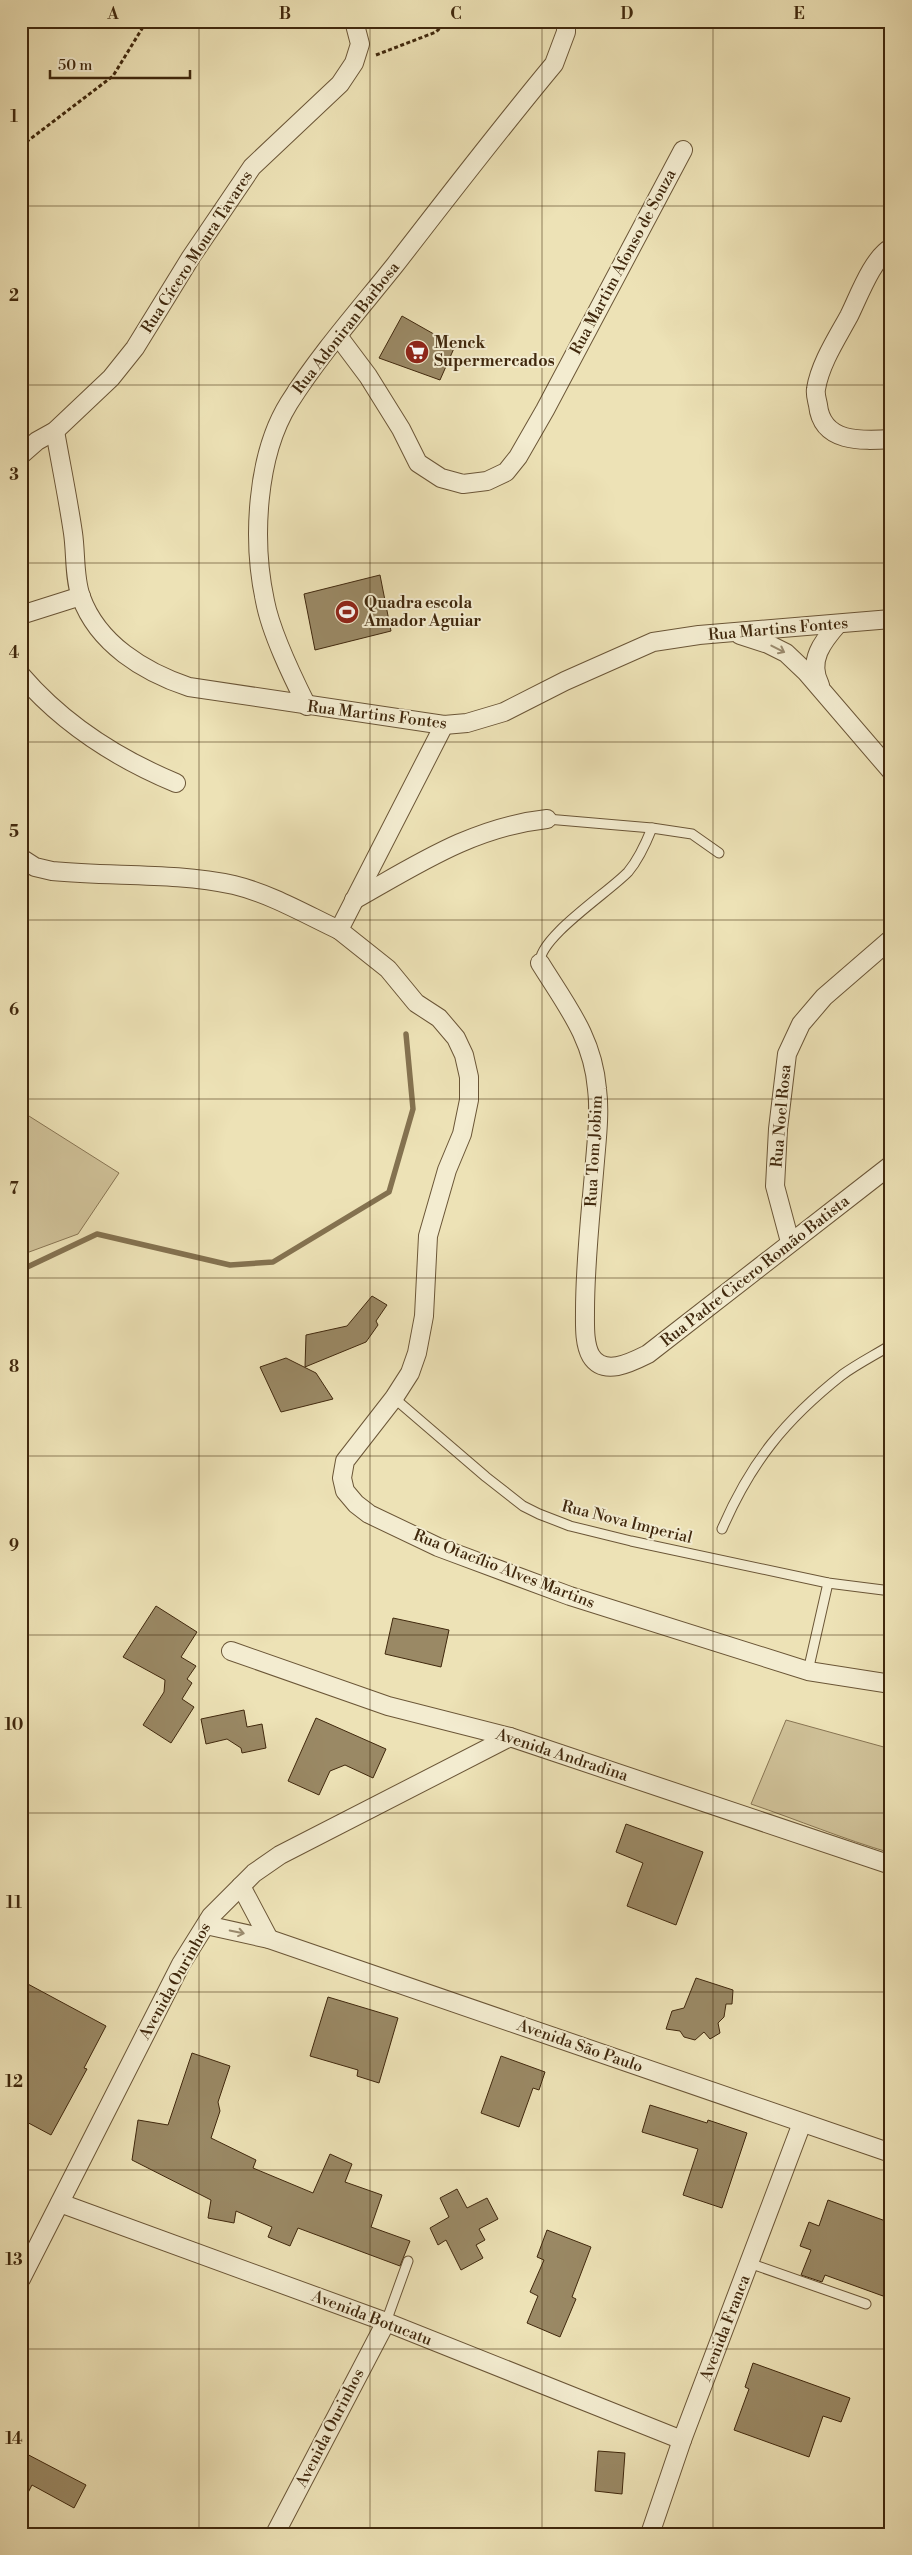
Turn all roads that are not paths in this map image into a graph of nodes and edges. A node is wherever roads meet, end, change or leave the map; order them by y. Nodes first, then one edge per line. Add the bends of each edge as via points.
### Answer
1 (354, 21) edge
2 (566, 21) edge
3 (683, 150) dead end
4 (891, 248) edge
5 (338, 336) junction
6 (55, 432) junction
7 (891, 439) edge
8 (21, 455) edge
9 (80, 596) junction
10 (21, 614) edge
11 (891, 619) edge
12 (838, 624) junction
13 (732, 633) junction
14 (21, 675) edge
15 (827, 698) junction
16 (307, 706) junction
17 (444, 725) junction
18 (891, 771) edge
19 (176, 783) dead end
20 (547, 819) joint
21 (652, 828) junction
22 (719, 853) dead end
23 (21, 858) edge
24 (354, 900) junction
25 (339, 930) junction
26 (891, 939) edge
27 (540, 963) joint
28 (891, 1166) edge
29 (790, 1242) junction
30 (891, 1345) edge
31 (614, 1366) joint
32 (394, 1398) junction
33 (722, 1529) dead end
34 (828, 1583) junction
35 (891, 1591) edge
36 (231, 1652) dead end
37 (808, 1671) junction
38 (891, 1684) edge
39 (510, 1737) junction
40 (891, 1866) edge
41 (241, 1886) junction
42 (206, 1925) junction
43 (269, 1939) junction
44 (802, 2123) junction
45 (891, 2152) edge
46 (60, 2203) junction
47 (408, 2261) dead end
48 (749, 2263) junction
49 (21, 2279) edge
50 (866, 2304) dead end
51 (386, 2322) junction
52 (682, 2440) junction
53 (275, 2534) edge
54 (650, 2534) edge

1 - 6 street, Rua Cícero Moura Tavares via 360,44 354,63 340,84 252,167 135,348 111,378
2 - 5 street, Rua Adoniran Barbosa via 566,32 554,64
3 - 5 street, Rua Martim Afonso de Souza via 545,410 506,472 487,481 462,484 441,478 418,463 401,429
4 - 7 street via 873,269 826,359 816,390 819,415 832,432 867,441
5 - 16 street, Rua Adoniran Barbosa via 288,404 264,471 258,512 259,559 265,602
6 - 8 street
6 - 9 street, Rua Martins Fontes via 73,532
9 - 10 street
9 - 16 street, Rua Martins Fontes via 108,641 137,664 168,680 216,692
11 - 12 street, Rua Martins Fontes
12 - 13 street, Rua Martins Fontes
12 - 15 street via 822,642 814,663 818,681
13 -> 15 street via 786,653
13 - 17 street, Rua Martins Fontes via 654,642 564,681 504,712 467,723
14 - 19 street via 59,714 97,744
15 - 18 street
16 - 17 street, Rua Martins Fontes
17 - 24 street
20 - 21 lane
20 - 24 street via 518,822 446,847
21 - 22 lane via 692,834
21 - 27 lane, Rua Tom Jobim via 629,871 550,940 539,956
23 - 25 street, Rua Otacílio Alves Martins via 34,867 52,871 184,878 234,885
24 - 25 street
25 - 32 street, Rua Otacílio Alves Martins via 388,969 416,1003 439,1018 456,1038 464,1055 468,1077 469,1100 462,1134 447,1170 428,1236 424,1316 417,1353 410,1373
26 - 29 street, Rua Noel Rosa via 824,997 801,1024 787,1054 775,1186
27 - 31 street, Rua Tom Jobim via 570,1006 589,1049 598,1089 585,1287 586,1333 590,1355 596,1363
28 - 29 street, Rua Padre Cicero Romão Batista
29 - 31 street, Rua Padre Cicero Romão Batista via 648,1354 625,1365
30 - 33 lane via 843,1375 781,1431 754,1466
32 - 34 lane, Rua Nova Imperial via 486,1477 523,1506 539,1514 570,1526 631,1541
32 - 37 street, Rua Otacílio Alves Martins via 345,1461 342,1478 345,1492 369,1514 438,1547 570,1596
34 - 35 lane, Rua Nova Imperial
34 - 37 lane
36 - 39 street, Avenida Andradina via 388,1706
37 - 38 street, Rua Otacílio Alves Martins
39 - 40 street, Avenida Andradina
39 - 41 street, Avenida Ourinhos via 280,1855
41 - 42 street, Avenida Ourinhos
41 - 43 street
42 -> 43 street, Avenida São Paulo
42 - 46 street, Avenida Ourinhos via 182,1964
43 - 44 street, Avenida São Paulo
44 - 45 street, Avenida São Paulo
44 - 48 street, Avenida Franca
46 - 49 street, Avenida Ourinhos
46 - 51 street, Avenida Botucatu
47 - 51 lane
48 - 50 lane
48 - 52 street, Avenida Franca
51 - 52 street, Avenida Botucatu
51 - 53 street, Avenida Ourinhos
52 - 54 street, Avenida Franca

